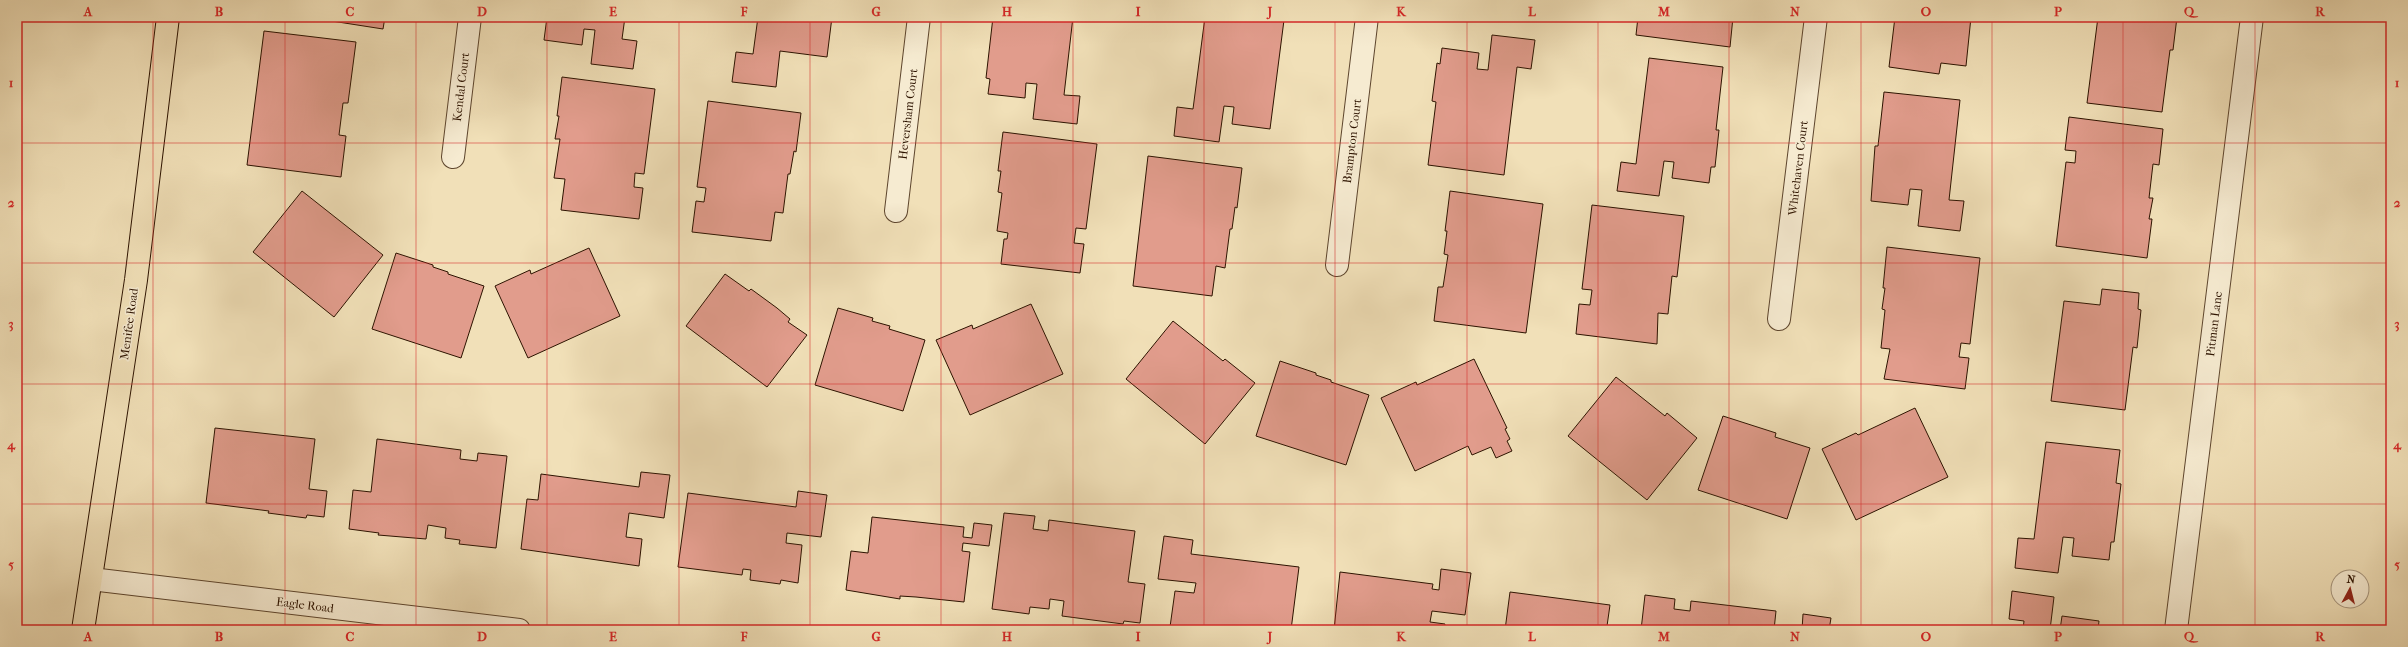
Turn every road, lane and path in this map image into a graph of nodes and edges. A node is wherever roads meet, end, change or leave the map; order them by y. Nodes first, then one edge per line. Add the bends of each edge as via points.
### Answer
1 (168, 17) edge
2 (470, 17) edge
3 (920, 17) edge
4 (1367, 17) edge
5 (1816, 17) edge
6 (2252, 17) edge
7 (453, 157) dead end
8 (896, 211) dead end
9 (1337, 265) dead end
10 (1779, 319) dead end
11 (91, 579) junction
12 (83, 630) edge
13 (519, 630) edge
14 (2176, 630) edge

1 - 11 main road, Menifee Road via 136,280
2 - 7 street, Kendal Court
3 - 8 street, Heversham Court
4 - 9 street, Brampton Court
5 - 10 street, Whitehaven Court
6 - 14 street, Pitman Lane
11 - 12 main road, Menifee Road
11 - 13 street, Eagle Road

